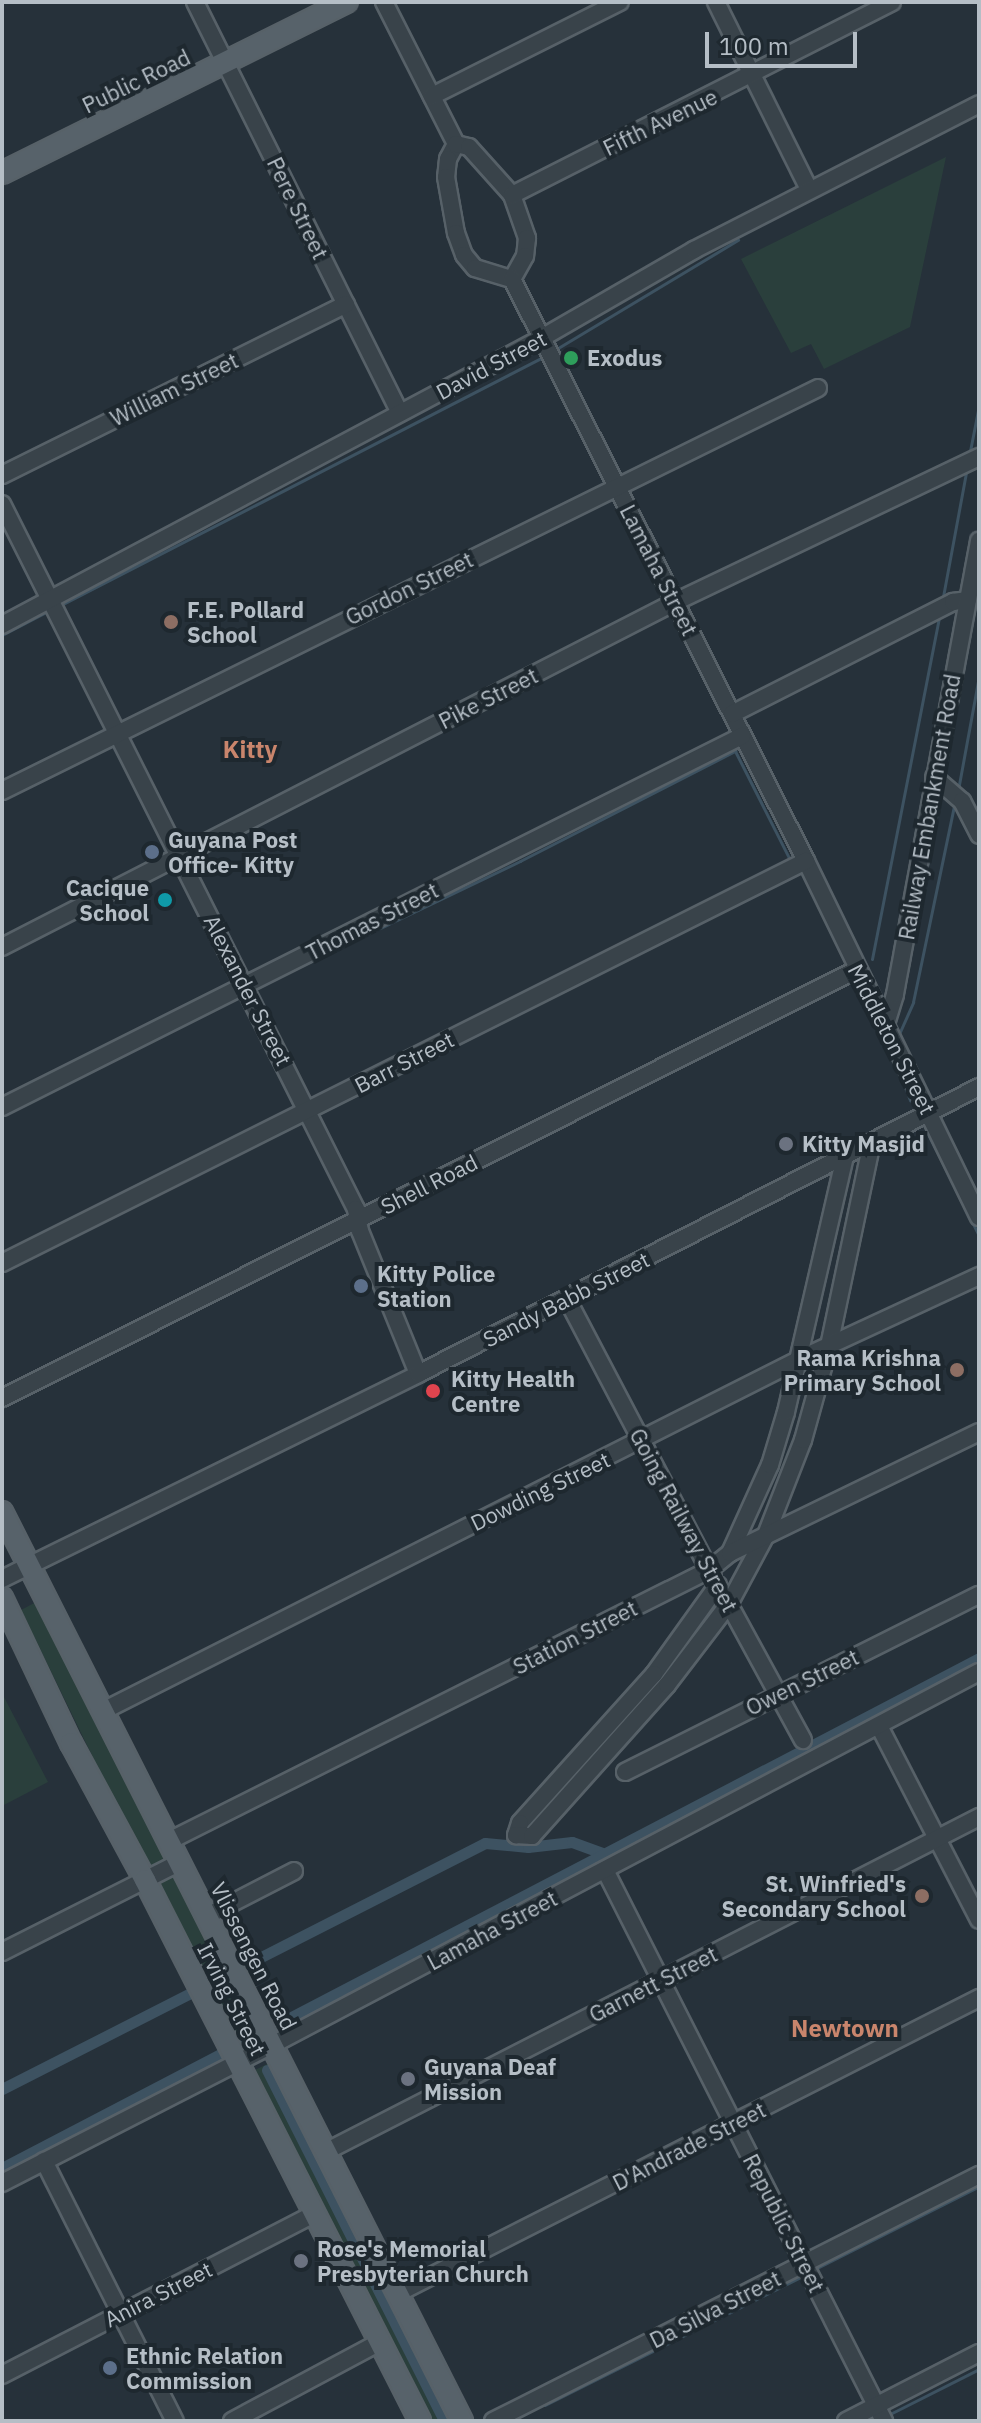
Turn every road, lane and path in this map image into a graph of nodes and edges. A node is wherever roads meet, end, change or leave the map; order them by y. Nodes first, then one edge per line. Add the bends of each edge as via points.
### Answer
1 (195, 2) edge
2 (324, 2) edge
3 (347, 2) edge
4 (384, 2) edge
5 (620, 2) edge
6 (716, 2) edge
7 (892, 2) edge
8 (291, 32) junction
9 (227, 64) junction
10 (753, 76) junction
11 (432, 96) junction
12 (979, 104) edge
13 (456, 144) junction
14 (2, 173) edge
15 (809, 189) junction
16 (512, 195) junction
17 (512, 279) junction
18 (346, 304) junction
19 (546, 349) junction
20 (818, 388) dead end
21 (400, 413) junction
22 (969, 461) edge
23 (2, 475) edge
24 (616, 485) junction
25 (2, 504) edge
26 (979, 541) edge
27 (968, 600) junction
28 (675, 602) junction
29 (54, 606) junction
30 (2, 625) edge
31 (732, 714) junction
32 (117, 733) junction
33 (742, 736) junction
34 (939, 782) junction
35 (2, 791) edge
36 (979, 835) edge
37 (180, 856) junction
38 (806, 861) junction
39 (2, 947) edge
40 (856, 970) junction
41 (245, 985) junction
42 (895, 994) junction
43 (872, 1000) junction
44 (886, 1024) junction
45 (979, 1087) edge
46 (2, 1107) edge
47 (308, 1110) junction
48 (928, 1112) junction
49 (872, 1142) junction
50 (845, 1156) junction
51 (979, 1217) edge
52 (358, 1219) junction
53 (2, 1263) edge
54 (979, 1276) edge
55 (567, 1299) junction
56 (829, 1346) junction
57 (798, 1360) junction
58 (418, 1374) junction
59 (2, 1398) edge
60 (979, 1432) edge
61 (640, 1441) junction
62 (2, 1512) edge
63 (766, 1535) junction
64 (730, 1553) junction
65 (29, 1565) junction
66 (709, 1570) junction
67 (2, 1579) edge
68 (718, 1585) junction
69 (979, 1595) edge
70 (2, 1598) edge
71 (729, 1604) junction
72 (979, 1672) edge
73 (660, 1680) junction
74 (778, 1693) junction
75 (103, 1711) junction
76 (879, 1726) junction
77 (803, 1740) dead end
78 (625, 1772) dead end
79 (979, 1817) edge
80 (938, 1839) junction
81 (169, 1841) junction
82 (180, 1862) junction
83 (605, 1870) junction
84 (294, 1871) dead end
85 (145, 1880) junction
86 (207, 1916) junction
87 (979, 1920) edge
88 (2, 1952) edge
89 (661, 1980) junction
90 (979, 1998) edge
91 (272, 2045) junction
92 (233, 2053) junction
93 (733, 2123) junction
94 (327, 2151) junction
95 (44, 2161) junction
96 (979, 2175) edge
97 (2, 2183) edge
98 (314, 2214) junction
99 (807, 2269) junction
100 (398, 2293) junction
101 (121, 2314) junction
102 (380, 2342) junction
103 (979, 2353) edge
104 (2, 2375) edge
105 (880, 2412) edge
106 (175, 2421) edge
107 (232, 2421) edge
108 (420, 2421) edge
109 (462, 2421) edge
110 (493, 2421) edge
111 (846, 2421) edge

1 - 9 street, Pere Street
2 - 8 main road
3 - 8 main road
4 - 11 street
5 - 11 street
6 - 10 street
7 - 10 street, Fifth Avenue
8 - 9 main road, Public Road
9 - 14 main road, Public Road
9 - 18 street, Pere Street
10 - 15 street
10 - 16 street, Fifth Avenue
11 - 13 street
12 - 15 street, David Street
13 - 16 street via 476,153
13 - 17 street via 446,177 464,255 475,268
15 - 19 street, David Street
16 - 17 street via 527,238 525,256
17 - 19 street, Lamaha Street
18 - 21 street, Pere Street
18 - 23 street, William Street
19 - 21 street, David Street
19 - 24 street, Lamaha Street
20 - 24 street, Gordon Street
21 - 29 street, David Street
22 - 28 street, Pike Street
24 - 28 street, Lamaha Street
24 - 32 street, Gordon Street
25 - 29 street, Alexander Street
26 - 27 street, Railway Embankment Road
27 - 31 street via 936,611
27 - 34 street, Railway Embankment Road
28 - 31 street, Lamaha Street
28 - 37 street, Pike Street
29 - 30 street, David Street
29 - 32 street, Alexander Street
31 - 33 street, Lamaha Street
32 - 35 street, Gordon Street
32 - 37 street, Alexander Street
33 - 38 street, Lamaha Street
33 - 41 street, Thomas Street
34 - 36 street via 962,801
34 - 42 street, Railway Embankment Road
37 - 39 street, Pike Street
37 - 41 street, Alexander Street
38 - 40 street, Middleton Street
38 - 47 street, Barr Street
40 - 43 street, Middleton Street
40 - 52 street, Shell Road
41 - 46 street, Thomas Street
41 - 47 street, Alexander Street
42 - 43 street
42 - 44 street, Railway Embankment Road
43 - 44 street, Middleton Street
44 - 48 street, Middleton Street
45 - 48 street, Sandy Babb Street
47 - 52 street, Alexander Street
47 - 53 street, Barr Street
48 - 49 street, Sandy Babb Street
48 - 51 street, Middleton Street
49 - 50 street, Sandy Babb Street
49 - 56 street
50 - 55 street, Sandy Babb Street
50 - 57 street
52 - 58 street, Alexander Street
52 - 59 street, Shell Road
54 - 56 street, Dowding Street
55 - 58 street, Sandy Babb Street
55 - 61 street, Going Railway Street
56 - 57 street, Dowding Street
56 - 63 street via 803,1440
57 - 61 street, Dowding Street
57 - 64 street via 770,1465
58 - 65 street, Sandy Babb Street
60 - 63 street, Station Street
61 - 66 street, Going Railway Street
61 - 75 street, Dowding Street
62 - 65 main road, Vlissengen Road
63 - 64 street, Station Street
63 - 71 street
64 - 66 street, Station Street
65 - 67 street, Sandy Babb Street
65 - 75 main road, Vlissengen Road
66 - 68 street, Going Railway Street
66 - 81 street, Station Street
68 - 71 street, Going Railway Street
68 - 73 street
69 - 74 street, Owen Street
70 - 85 main road, Irving Street via 71,1743
71 - 73 street
71 - 74 street, Going Railway Street
72 - 76 street, Lamaha Street
73 - 73 street via 532,1836 516,1835 520,1823
74 - 77 street, Going Railway Street
74 - 78 street, Owen Street
75 - 81 main road, Vlissengen Road
76 - 80 street
76 - 83 street, Lamaha Street
79 - 80 street, Garnett Street
80 - 87 street
80 - 89 street, Garnett Street
81 - 82 main road, Vlissengen Road
82 - 85 street
82 - 86 main road, Vlissengen Road
83 - 89 street, Republic Street
83 - 91 street, Lamaha Street
84 - 86 street
85 - 88 street
85 - 92 main road, Irving Street
86 - 91 main road, Vlissengen Road
89 - 93 street, Republic Street
89 - 94 street, Garnett Street
90 - 93 street, D'Andrade Street
91 - 92 street, Lamaha Street
91 - 94 main road, Vlissengen Road
92 - 95 street, Lamaha Street
92 - 98 main road, Irving Street
93 - 99 street, Republic Street
93 - 100 street, D'Andrade Street
94 - 100 main road, Vlissengen Road
95 - 97 street, Lamaha Street
95 - 101 street
96 - 99 street, Da Silva Street
98 - 101 street, Anira Street
98 - 102 main road, Irving Street
99 - 105 street, Republic Street
99 - 110 street, Da Silva Street
100 - 109 main road, Vlissengen Road
101 - 104 street, Anira Street
101 - 106 street
102 - 107 street
102 - 108 main road, Irving Street
103 - 105 street
105 - 111 street

